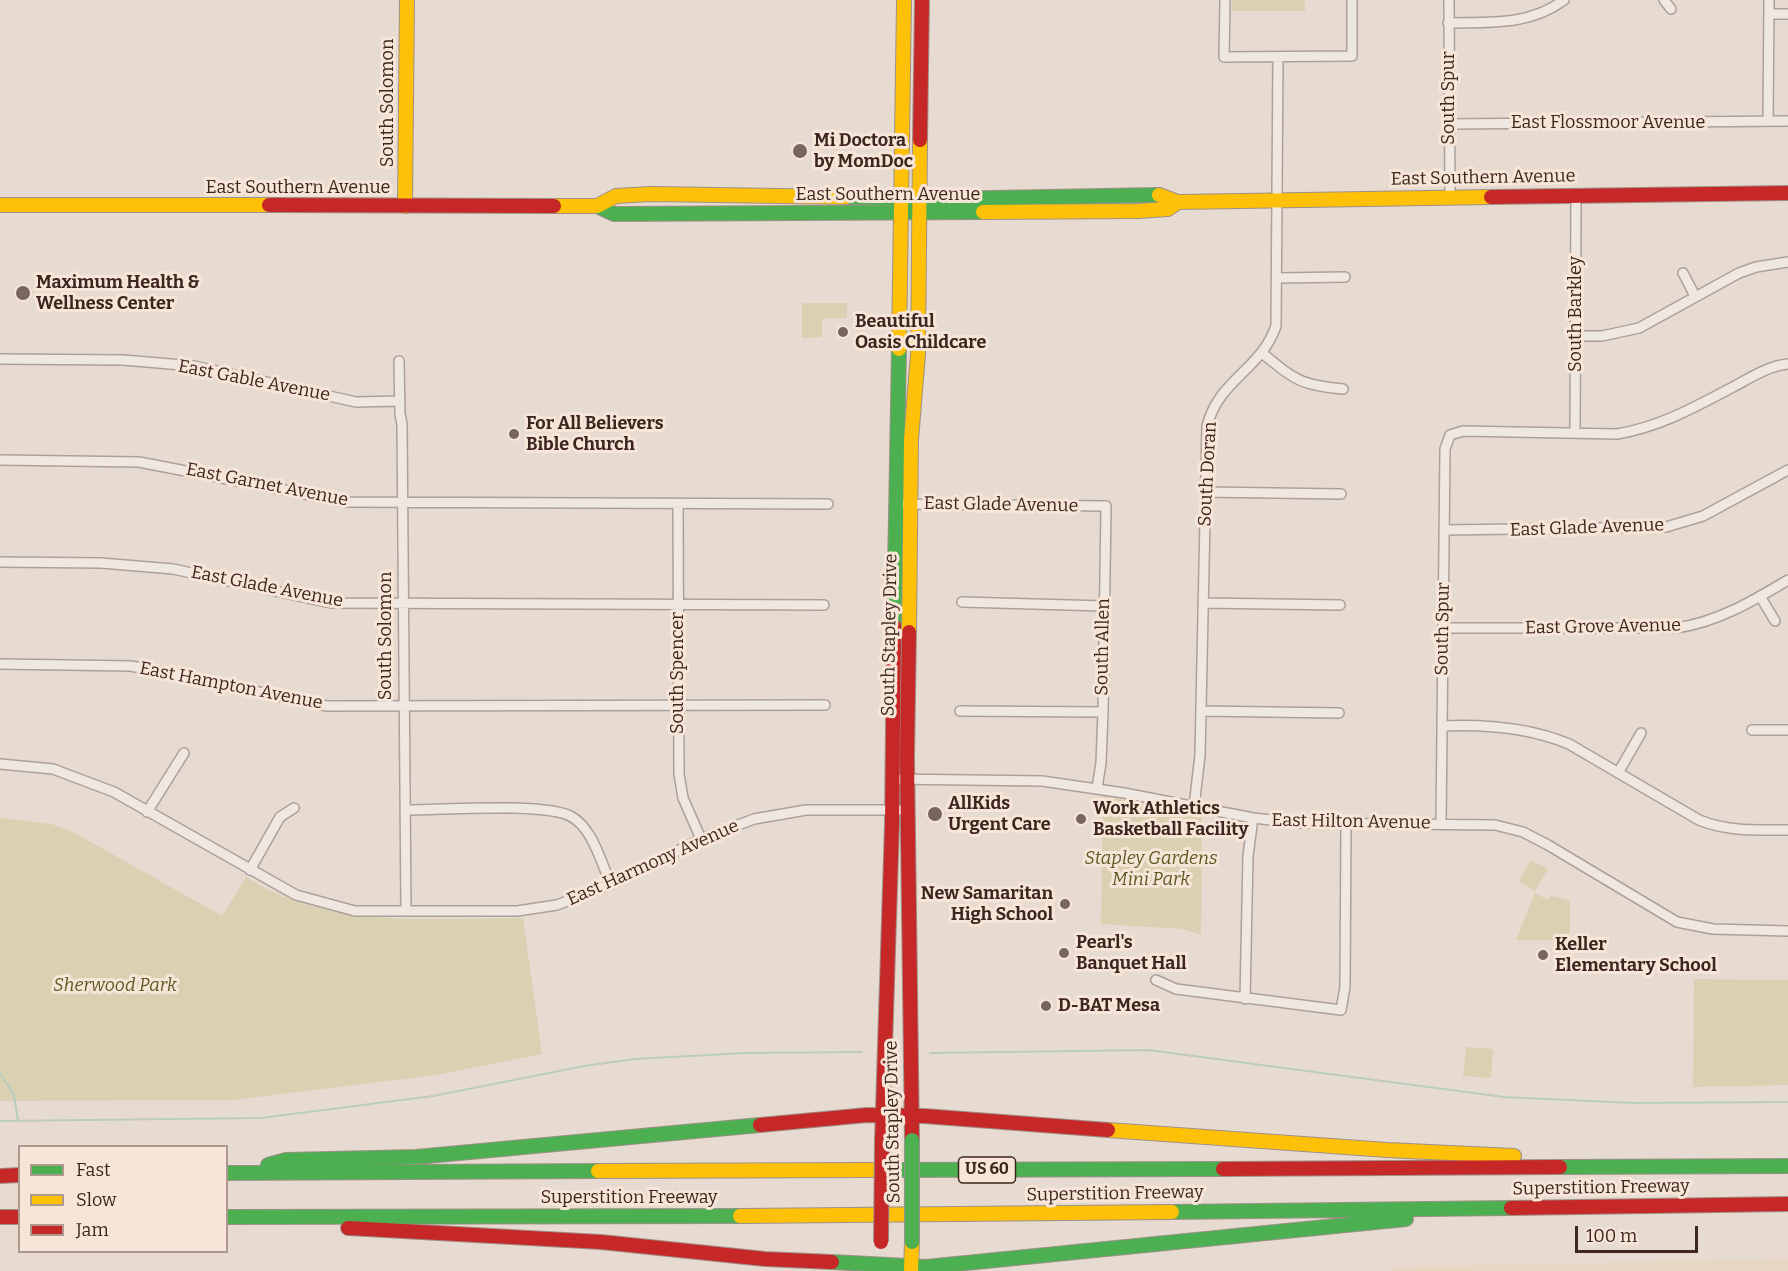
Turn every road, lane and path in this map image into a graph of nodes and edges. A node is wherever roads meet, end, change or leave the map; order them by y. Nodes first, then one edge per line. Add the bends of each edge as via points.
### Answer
1 (407, 0) edge
2 (904, 0) edge
3 (909, 0) edge
4 (922, 0) edge
5 (1225, 0) edge
6 (1352, 0) edge
7 (1449, 0) edge
8 (1564, 0) edge
9 (1664, 0) edge
10 (1769, 0) edge
11 (1671, 9) dead end
12 (1769, 14) junction
13 (1788, 14) edge
14 (1448, 23) junction
15 (903, 31) junction
16 (922, 32) junction
17 (1278, 57) junction
18 (921, 72) junction
19 (1768, 121) junction
20 (1788, 121) edge
21 (1449, 124) junction
22 (1788, 193) edge
23 (733, 195) junction
24 (1576, 195) junction
25 (793, 196) junction
26 (1141, 196) junction
27 (903, 197) junction
28 (1450, 197) junction
29 (920, 198) junction
30 (1276, 200) junction
31 (1178, 202) junction
32 (0, 205) edge
33 (405, 206) junction
34 (597, 206) junction
35 (1089, 212) junction
36 (659, 214) junction
37 (733, 214) junction
38 (902, 214) junction
39 (920, 214) junction
40 (1788, 262) edge
41 (1683, 273) dead end
42 (1345, 277) dead end
43 (1278, 278) junction
44 (1695, 297) junction
45 (1576, 336) junction
46 (900, 352) junction
47 (1262, 353) junction
48 (0, 359) edge
49 (399, 361) dead end
50 (1788, 364) edge
51 (1343, 389) dead end
52 (914, 399) junction
53 (399, 401) junction
54 (1575, 433) junction
55 (0, 460) edge
56 (1788, 470) edge
57 (1205, 492) junction
58 (1341, 494) dead end
59 (403, 503) junction
60 (678, 504) junction
61 (828, 504) dead end
62 (902, 504) junction
63 (1106, 506) joint
64 (1444, 531) junction
65 (0, 562) edge
66 (1788, 580) edge
67 (1760, 596) junction
68 (962, 602) dead end
69 (1204, 603) junction
70 (678, 604) junction
71 (404, 605) junction
72 (824, 605) dead end
73 (1340, 605) dead end
74 (1104, 606) junction
75 (1775, 621) dead end
76 (1443, 628) junction
77 (0, 664) edge
78 (404, 705) junction
79 (679, 705) junction
80 (825, 705) dead end
81 (960, 711) dead end
82 (1201, 711) junction
83 (1103, 712) junction
84 (1339, 713) dead end
85 (1442, 726) junction
86 (1752, 730) dead end
87 (1788, 730) edge
88 (1641, 733) dead end
89 (184, 753) dead end
90 (0, 764) edge
91 (1618, 773) junction
92 (892, 779) junction
93 (907, 779) junction
94 (1097, 788) junction
95 (1194, 807) junction
96 (294, 808) dead end
97 (892, 809) junction
98 (405, 810) junction
99 (907, 810) junction
100 (147, 812) junction
101 (1253, 818) junction
102 (1346, 824) junction
103 (1441, 824) junction
104 (1788, 830) edge
105 (701, 839) junction
106 (891, 864) junction
107 (250, 870) junction
108 (611, 884) junction
109 (406, 911) junction
110 (890, 918) junction
111 (907, 919) junction
112 (1788, 932) edge
113 (908, 969) junction
114 (1156, 980) dead end
115 (1245, 999) junction
116 (882, 1115) junction
117 (912, 1116) junction
118 (1788, 1166) edge
119 (1741, 1167) junction
120 (230, 1173) edge
121 (18, 1175) edge
122 (0, 1176) edge
123 (1788, 1204) edge
124 (1535, 1206) junction
125 (228, 1216) edge
126 (0, 1217) edge
127 (18, 1217) edge
128 (228, 1222) edge
129 (881, 1268) edge
130 (911, 1269) edge

1 - 33 main road, South Solomon
2 - 15 main road, South Stapley Drive
3 - 16 main road via 913,24
4 - 16 main road, South Stapley Drive
5 - 17 street via 1224,57
6 - 17 street via 1352,56
7 - 14 street, South Spur
8 - 14 street via 1526,20
9 - 11 street
10 - 12 street
12 - 13 street
12 - 19 street
14 - 21 street, South Spur
15 - 18 main road via 913,37
15 - 27 main road, South Stapley Drive
16 - 18 main road, South Stapley Drive
17 - 30 street, South Doran
18 - 29 main road, South Stapley Drive
19 - 20 street, East Flossmoor Avenue
19 - 21 street, East Flossmoor Avenue
21 - 28 street, South Spur
22 - 24 main road, East Southern Avenue
23 - 25 main road, East Southern Avenue
23 - 34 main road, East Southern Avenue via 616,196
23 - 36 main road via 728,206 674,207
24 - 28 main road, East Southern Avenue
24 - 45 street, South Barkley
25 - 27 main road, East Southern Avenue
25 - 37 main road via 778,205 737,208
26 - 29 main road, East Southern Avenue
26 - 31 main road, East Southern Avenue via 1164,195
26 - 35 main road via 1094,206
27 - 29 main road, East Southern Avenue
27 - 38 main road, South Stapley Drive
28 - 30 main road, East Southern Avenue
29 - 39 main road, South Stapley Drive
30 - 31 main road, East Southern Avenue
30 - 43 street, South Doran
31 - 35 main road, East Southern Avenue via 1168,209
32 - 33 main road, East Southern Avenue
33 - 34 main road, East Southern Avenue
34 - 36 main road, East Southern Avenue via 614,214
35 - 39 main road, East Southern Avenue
36 - 37 main road, East Southern Avenue
37 - 38 main road, East Southern Avenue
38 - 39 main road, East Southern Avenue
38 - 46 main road, South Stapley Drive
39 - 52 main road, South Stapley Drive
40 - 44 street via 1756,267
41 - 44 street
42 - 43 street
43 - 47 street, South Doran via 1276,326
44 - 45 street via 1639,328
45 - 54 street, South Barkley
46 - 52 main road via 908,365 909,397
46 - 62 main road, South Stapley Drive
47 - 51 street via 1294,380
47 - 57 street, South Doran via 1212,408 1206,438
48 - 53 street, East Gable Avenue via 123,360 194,366 356,402
49 - 53 street, South Solomon
50 - 54 street via 1762,372 1655,426 1617,434
52 - 62 main road, South Stapley Drive
53 - 59 street, South Solomon
54 - 64 street, South Spur via 1463,431 1450,435 1445,449
55 - 59 street, East Garnet Avenue via 140,462 346,502
56 - 64 street, East Glade Avenue via 1702,516 1666,527
57 - 58 street
57 - 69 street, South Doran
59 - 60 street, East Garnet Avenue
59 - 71 street, South Solomon
60 - 61 street, East Garnet Avenue
60 - 70 street, South Spencer
62 - 63 street, East Glade Avenue
62 - 92 main road, South Stapley Drive
62 - 93 main road, South Stapley Drive
63 - 74 street, South Allen
64 - 76 street, South Spur
65 - 71 street, East Glade Avenue via 101,563 173,569 332,603
66 - 67 street, East Grove Avenue
67 - 75 street
67 - 76 street, East Grove Avenue via 1710,620 1675,628
68 - 74 street
69 - 73 street
69 - 82 street, South Doran
70 - 71 street, East Glade Avenue
70 - 72 street, East Glade Avenue
70 - 79 street, South Spencer
71 - 78 street, South Solomon
74 - 83 street, South Allen
76 - 85 street, South Spur
77 - 78 street, East Hampton Avenue via 131,666 327,706
78 - 79 street, East Hampton Avenue
78 - 98 street, South Solomon
79 - 80 street, East Hampton Avenue
79 - 105 street, South Spencer via 678,752 683,798
81 - 83 street
82 - 84 street
82 - 95 street, South Doran
83 - 94 street, South Allen
85 - 91 street via 1494,726 1552,737
85 - 103 street, South Spur
86 - 87 street
88 - 91 street
89 - 100 street
90 - 100 street, East Harmony Avenue via 53,770 114,792
91 - 104 street via 1717,828
92 - 93 street, East Hilton Avenue
92 - 97 main road, South Stapley Drive
93 - 94 street, East Hilton Avenue via 1042,780
93 - 99 main road, South Stapley Drive
94 - 95 street, East Hilton Avenue
95 - 101 street, East Hilton Avenue
96 - 107 street via 279,817
97 - 99 street, East Harmony Avenue
97 - 105 street, East Harmony Avenue via 781,813 751,819
97 - 106 main road, South Stapley Drive
98 - 108 street via 540,809 572,817 588,834
98 - 109 street, South Solomon
99 - 111 main road, South Stapley Drive
100 - 107 street, East Harmony Avenue
101 - 102 street, East Hilton Avenue via 1298,824
101 - 115 street via 1248,856
102 - 103 street, East Hilton Avenue
102 - 115 street via 1345,987 1341,1010
103 - 112 street, East Hilton Avenue via 1496,825 1522,832 1677,922 1713,929
105 - 108 street, East Harmony Avenue
106 - 110 main road, South Stapley Drive
106 - 111 main road via 898,879 900,911
107 - 109 street, East Harmony Avenue via 296,895 339,908
108 - 109 street, East Harmony Avenue via 557,905 522,910
110 - 113 main road via 900,925 901,961
110 - 116 main road, South Stapley Drive
111 - 113 main road, South Stapley Drive
113 - 117 main road, South Stapley Drive
114 - 115 street via 1176,989
116 - 117 main road
116 - 120 main road via 416,1157 286,1160
116 - 129 main road, South Stapley Drive, bridge
117 - 119 main road via 1387,1150
117 - 130 main road, South Stapley Drive, bridge
118 - 119 main road, Superstition Freeway / US 60
119 - 120 main road, Superstition Freeway / US 60
121 - 122 main road
123 - 124 main road, Superstition Freeway
124 - 125 main road, Superstition Freeway via 859,1216
124 - 130 main road
126 - 127 main road
128 - 129 main road via 513,1236
129 - 130 main road

